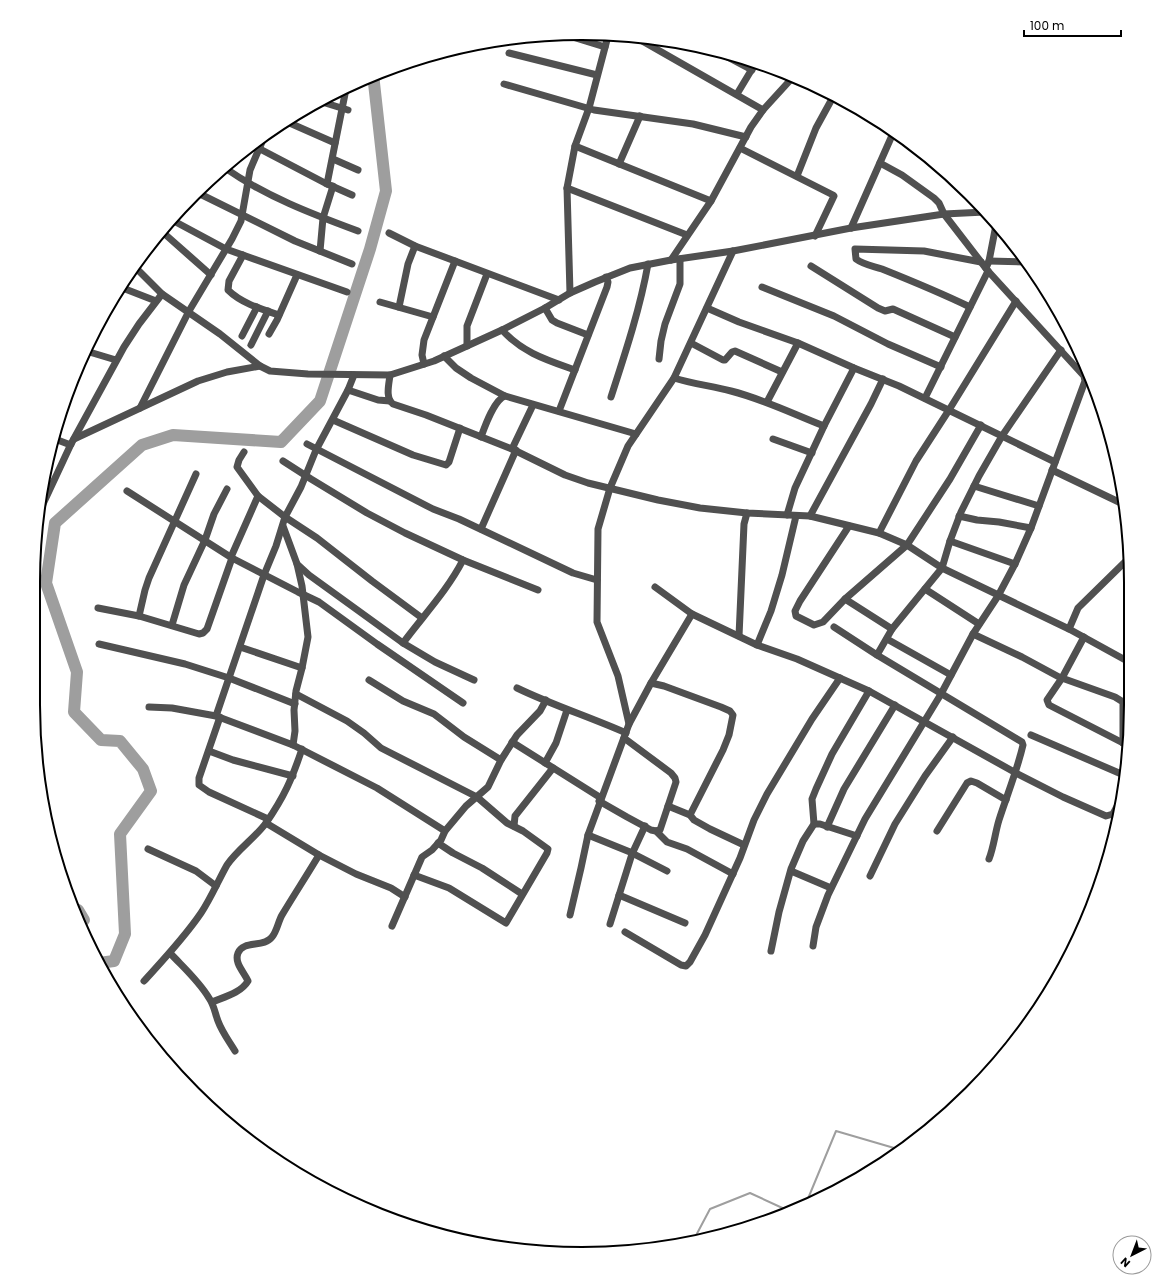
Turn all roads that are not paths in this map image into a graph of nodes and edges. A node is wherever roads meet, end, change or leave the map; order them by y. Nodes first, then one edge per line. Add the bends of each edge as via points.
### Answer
1 (584, 40) edge
2 (607, 41) edge
3 (649, 45) edge
4 (605, 46) junction
5 (509, 53) dead end
6 (753, 68) edge
7 (597, 75) junction
8 (789, 81) edge
9 (504, 84) dead end
10 (346, 94) edge
11 (737, 94) junction
12 (831, 101) edge
13 (328, 104) edge
14 (589, 108) junction
15 (345, 109) junction
16 (763, 110) junction
17 (640, 116) junction
18 (292, 124) edge
19 (746, 137) junction
20 (891, 137) edge
21 (335, 143) junction
22 (575, 146) junction
23 (258, 147) edge
24 (740, 148) junction
25 (332, 159) junction
26 (880, 163) junction
27 (619, 164) junction
28 (358, 170) dead end
29 (230, 171) edge
30 (797, 176) junction
31 (247, 183) junction
32 (330, 185) junction
33 (567, 188) junction
34 (203, 195) edge
35 (352, 195) dead end
36 (710, 201) junction
37 (977, 212) edge
38 (944, 214) junction
39 (242, 215) junction
40 (323, 218) junction
41 (177, 223) edge
42 (852, 228) junction
43 (358, 231) dead end
44 (994, 231) edge
45 (389, 234) dead end
46 (687, 235) junction
47 (167, 236) dead end
48 (815, 236) junction
49 (415, 246) junction
50 (226, 249) junction
51 (320, 251) junction
52 (733, 251) junction
53 (243, 255) junction
54 (680, 259) junction
55 (671, 260) junction
56 (455, 261) junction
57 (1020, 263) edge
58 (352, 264) dead end
59 (648, 264) junction
60 (811, 266) dead end
61 (986, 266) junction
62 (139, 271) edge
63 (487, 274) junction
64 (211, 275) junction
65 (296, 275) junction
66 (606, 277) junction
67 (762, 287) dead end
68 (126, 289) edge
69 (347, 292) dead end
70 (162, 294) junction
71 (570, 294) junction
72 (558, 300) junction
73 (1016, 301) junction
74 (156, 302) junction
75 (380, 302) dead end
76 (257, 307) junction
77 (399, 307) junction
78 (970, 307) junction
79 (545, 308) junction
80 (707, 308) junction
81 (268, 311) junction
82 (189, 312) junction
83 (279, 315) junction
84 (433, 317) junction
85 (502, 330) junction
86 (269, 334) dead end
87 (588, 335) junction
88 (242, 336) dead end
89 (955, 337) junction
90 (691, 343) junction
91 (798, 343) junction
92 (251, 344) dead end
93 (467, 346) junction
94 (1061, 350) junction
95 (91, 353) edge
96 (444, 356) junction
97 (659, 359) dead end
98 (116, 360) junction
99 (424, 364) junction
100 (260, 366) junction
101 (941, 367) junction
102 (854, 368) junction
103 (575, 370) junction
104 (782, 372) junction
105 (354, 375) junction
106 (390, 375) junction
107 (1083, 375) edge
108 (674, 378) junction
109 (883, 379) junction
110 (1085, 380) edge
111 (348, 390) junction
112 (505, 396) junction
113 (611, 397) dead end
114 (925, 398) junction
115 (390, 401) junction
116 (767, 402) junction
117 (533, 405) junction
118 (140, 408) junction
119 (949, 410) junction
120 (559, 411) junction
121 (333, 420) junction
122 (981, 425) junction
123 (824, 426) junction
124 (460, 428) junction
125 (636, 434) junction
126 (1002, 436) junction
127 (481, 437) junction
128 (773, 439) dead end
129 (59, 440) edge
130 (73, 441) junction
131 (307, 444) dead end
132 (514, 449) junction
133 (316, 450) junction
134 (244, 452) dead end
135 (812, 453) junction
136 (283, 461) dead end
137 (1055, 462) junction
138 (1052, 470) junction
139 (196, 474) dead end
140 (305, 476) junction
141 (974, 486) junction
142 (610, 488) junction
143 (227, 489) dead end
144 (127, 491) dead end
145 (47, 495) edge
146 (258, 496) junction
147 (1118, 501) edge
148 (1039, 506) junction
149 (746, 514) junction
150 (787, 515) junction
151 (796, 516) junction
152 (810, 516) junction
153 (959, 516) junction
154 (285, 518) junction
155 (175, 521) junction
156 (283, 526) junction
157 (848, 526) junction
158 (1031, 528) junction
159 (481, 529) junction
160 (879, 533) junction
161 (205, 540) junction
162 (950, 541) junction
163 (907, 546) junction
164 (232, 557) junction
165 (463, 560) junction
166 (1123, 563) edge
167 (297, 564) junction
168 (1015, 564) junction
169 (942, 568) junction
170 (264, 575) junction
171 (597, 580) junction
172 (655, 587) dead end
173 (925, 589) junction
174 (538, 590) dead end
175 (304, 595) junction
176 (998, 596) junction
177 (845, 599) junction
178 (98, 608) dead end
179 (692, 614) junction
180 (140, 616) junction
181 (422, 618) junction
182 (979, 624) junction
183 (172, 625) junction
184 (834, 627) dead end
185 (892, 629) junction
186 (1069, 629) junction
187 (973, 634) junction
188 (739, 636) junction
189 (1084, 636) junction
190 (887, 639) junction
191 (403, 643) junction
192 (99, 644) dead end
193 (757, 645) junction
194 (240, 647) junction
195 (877, 656) junction
196 (1124, 659) edge
197 (302, 668) junction
198 (951, 675) junction
199 (229, 678) junction
200 (840, 678) junction
201 (1062, 678) junction
202 (369, 680) dead end
203 (474, 680) dead end
204 (651, 683) junction
205 (517, 688) dead end
206 (869, 691) junction
207 (296, 694) junction
208 (941, 694) junction
209 (546, 700) junction
210 (463, 702) dead end
211 (295, 704) junction
212 (894, 705) junction
213 (149, 707) dead end
214 (567, 710) junction
215 (1124, 716) edge
216 (218, 717) junction
217 (925, 721) junction
218 (629, 724) junction
219 (625, 735) junction
220 (1031, 735) dead end
221 (953, 737) junction
222 (512, 742) junction
223 (1123, 743) edge
224 (293, 745) junction
225 (302, 749) junction
226 (209, 750) junction
227 (501, 760) junction
228 (545, 763) junction
229 (553, 768) junction
230 (1016, 773) junction
231 (1119, 773) edge
232 (293, 776) junction
233 (476, 797) junction
234 (600, 799) junction
235 (1006, 800) junction
236 (668, 806) junction
237 (1114, 813) edge
238 (690, 815) junction
239 (267, 821) junction
240 (814, 824) junction
241 (514, 826) junction
242 (645, 826) junction
243 (827, 827) junction
244 (444, 831) junction
245 (656, 831) junction
246 (937, 831) dead end
247 (588, 835) junction
248 (857, 836) junction
249 (438, 843) junction
250 (744, 845) junction
251 (148, 849) dead end
252 (319, 854) junction
253 (632, 854) junction
254 (989, 859) dead end
255 (666, 871) dead end
256 (791, 871) junction
257 (733, 874) junction
258 (414, 875) junction
259 (870, 876) dead end
260 (216, 886) junction
261 (831, 888) junction
262 (522, 894) junction
263 (619, 895) junction
264 (405, 897) junction
265 (570, 915) dead end
266 (686, 923) dead end
267 (610, 924) dead end
268 (392, 926) dead end
269 (625, 932) dead end
270 (813, 946) dead end
271 (772, 951) dead end
272 (170, 953) junction
273 (144, 980) dead end
274 (212, 1002) junction
275 (235, 1051) dead end

1 - 4 street
2 - 4 street
3 - 11 street
4 - 7 street
5 - 7 street
6 - 11 street
7 - 14 street
8 - 16 street
9 - 14 street
10 - 15 street
11 - 16 street
12 - 30 street via 816,128
13 - 15 street
14 - 17 street
14 - 22 street
15 - 21 street
16 - 19 street
17 - 19 street via 693,124
17 - 27 street
18 - 21 street
19 - 24 street
20 - 26 street
21 - 25 street
22 - 27 street
22 - 33 street
23 - 31 street
23 - 32 street
24 - 30 street
24 - 36 street
25 - 28 street
25 - 32 street
26 - 38 street via 934,198
26 - 42 street
27 - 36 street
29 - 31 street
30 - 48 street via 834,196
31 - 39 street
31 - 40 street
32 - 35 street
32 - 40 street
33 - 46 street
33 - 71 street
34 - 39 street
36 - 46 street
37 - 38 street
38 - 42 street
38 - 61 street
39 - 50 street
39 - 51 street
40 - 43 street
40 - 51 street
41 - 50 street
42 - 48 street
44 - 61 street
45 - 49 street
46 - 55 street
47 - 64 street
48 - 52 street
49 - 56 street
49 - 77 street via 408,264
50 - 53 street
50 - 64 street
51 - 58 street
52 - 54 street
52 - 80 street
53 - 65 street
53 - 76 street via 229,281 228,290
54 - 55 street
54 - 97 street via 680,284 662,335
55 - 59 street
56 - 63 street
56 - 84 street
57 - 61 street
59 - 66 street
59 - 113 street via 624,359
60 - 89 street via 878,308 885,311 893,309
61 - 73 street
61 - 78 street
61 - 78 street via 924,251 855,249 856,260 881,268
62 - 70 street
63 - 72 street
63 - 93 street via 467,326
64 - 82 street
65 - 69 street
65 - 83 street
66 - 71 street
66 - 87 street via 607,287
67 - 101 street via 834,316 888,344
68 - 74 street
70 - 74 street
70 - 82 street
71 - 72 street
72 - 79 street
73 - 94 street
73 - 119 street
74 - 98 street
75 - 77 street
76 - 81 street
76 - 88 street
77 - 84 street
78 - 89 street
79 - 85 street
79 - 87 street via 552,320
80 - 90 street
80 - 91 street
81 - 83 street
81 - 92 street
82 - 100 street
82 - 118 street
83 - 86 street
84 - 99 street via 424,340
85 - 93 street
85 - 103 street via 528,352
87 - 103 street
89 - 101 street
90 - 104 street via 723,360 735,351
90 - 108 street
91 - 102 street
91 - 104 street
93 - 96 street
94 - 107 street
94 - 126 street
95 - 98 street
96 - 99 street
96 - 112 street via 471,378
98 - 130 street
99 - 106 street
100 - 105 street via 270,371
100 - 118 street via 198,381
101 - 114 street
102 - 109 street
102 - 123 street
103 - 120 street
104 - 116 street
105 - 106 street
105 - 111 street
106 - 115 street
108 - 116 street
108 - 125 street
109 - 114 street
109 - 152 street
110 - 137 street
111 - 115 street via 378,400
111 - 121 street
112 - 117 street
112 - 127 street via 497,402
114 - 119 street
115 - 124 street
116 - 123 street
117 - 120 street
117 - 132 street
118 - 130 street
119 - 122 street
119 - 160 street via 916,461
120 - 125 street
121 - 124 street via 413,455 446,465
121 - 133 street
122 - 126 street
122 - 163 street
123 - 135 street
124 - 127 street
125 - 142 street via 628,446
126 - 137 street
126 - 141 street
127 - 132 street
128 - 135 street
129 - 130 street via 68,444
130 - 145 street
131 - 133 street
132 - 142 street via 565,475
132 - 159 street
133 - 140 street
133 - 159 street via 433,509
134 - 146 street via 237,467
135 - 150 street via 795,488
136 - 140 street
137 - 138 street
138 - 147 street
138 - 148 street
139 - 155 street
140 - 154 street
140 - 165 street via 374,516
141 - 148 street
141 - 153 street
142 - 149 street via 658,500
142 - 171 street via 598,529
143 - 161 street via 214,514
144 - 155 street
146 - 154 street
146 - 164 street
148 - 158 street
149 - 150 street
149 - 188 street
150 - 151 street
151 - 152 street
151 - 193 street via 771,612
152 - 157 street
153 - 158 street
153 - 162 street
154 - 156 street
154 - 181 street via 317,538
155 - 161 street
155 - 180 street via 149,578
156 - 167 street
156 - 170 street
157 - 160 street
157 - 177 street via 800,601 795,614 817,625
158 - 168 street
159 - 171 street via 573,573
160 - 163 street
161 - 164 street
161 - 183 street via 184,585
162 - 168 street
162 - 169 street
163 - 169 street
163 - 177 street
164 - 170 street
164 - 183 street via 207,629 199,634
165 - 174 street
165 - 181 street via 440,598
166 - 186 street via 1078,608
167 - 175 street
167 - 191 street via 308,575
168 - 176 street
169 - 173 street
169 - 176 street
170 - 175 street
170 - 194 street
171 - 218 street via 596,622 618,676
172 - 179 street
173 - 182 street
173 - 185 street
175 - 197 street via 308,637
175 - 210 street via 333,611
176 - 182 street
176 - 186 street
177 - 185 street
178 - 180 street
179 - 188 street
179 - 204 street
180 - 183 street
181 - 191 street
182 - 187 street
184 - 195 street
185 - 190 street
186 - 189 street
187 - 198 street
187 - 201 street
188 - 193 street
189 - 196 street
189 - 201 street
190 - 195 street
190 - 198 street
191 - 203 street via 435,662
192 - 199 street via 185,664
193 - 200 street
194 - 197 street
194 - 199 street
195 - 208 street
197 - 207 street
198 - 208 street
199 - 211 street
199 - 216 street
200 - 206 street
200 - 250 street via 767,794
201 - 215 street via 1121,700
201 - 223 street via 1046,700 1049,705
202 - 227 street via 403,701 434,714
204 - 218 street
204 - 238 street via 721,707 733,715 730,735
205 - 209 street
206 - 212 street
206 - 240 street via 820,778 812,799
207 - 211 street
207 - 233 street via 347,722 381,748
208 - 217 street
208 - 230 street via 1022,742
209 - 214 street
209 - 222 street via 540,711
211 - 224 street
212 - 217 street
212 - 243 street via 844,789
213 - 216 street via 172,708
214 - 219 street via 598,720
214 - 228 street via 556,743
216 - 224 street
216 - 226 street
217 - 221 street
217 - 248 street
218 - 219 street
219 - 234 street
219 - 236 street via 676,778
220 - 231 street
221 - 230 street
221 - 259 street via 895,824
222 - 227 street
222 - 228 street
224 - 225 street
225 - 232 street
225 - 244 street via 377,788
226 - 232 street via 233,760
226 - 239 street via 199,785
227 - 233 street via 488,787
228 - 229 street
229 - 234 street
229 - 241 street via 515,816
230 - 235 street
230 - 237 street via 1063,798 1106,816
232 - 239 street via 286,794
233 - 241 street
233 - 244 street
234 - 242 street
234 - 247 street
235 - 246 street via 977,783 966,783
235 - 254 street
236 - 238 street
236 - 245 street via 660,830
238 - 250 street via 691,818
239 - 252 street
239 - 260 street via 234,856
240 - 243 street
240 - 256 street
241 - 262 street via 548,849
242 - 245 street
242 - 253 street
243 - 248 street
244 - 249 street
245 - 257 street via 667,842 687,849
247 - 253 street
247 - 265 street
248 - 261 street
249 - 258 street via 422,857
249 - 262 street
250 - 257 street
251 - 260 street via 196,871
252 - 264 street
252 - 274 street via 281,916 271,938 239,950 237,961 248,981 239,990
253 - 255 street
253 - 263 street
256 - 261 street
256 - 271 street via 779,912
257 - 269 street via 705,935 686,966
258 - 262 street via 449,888 506,923
258 - 264 street
260 - 272 street via 201,913
261 - 270 street via 816,927
263 - 266 street
263 - 267 street
264 - 268 street
272 - 273 street
272 - 274 street
274 - 275 street via 222,1030

